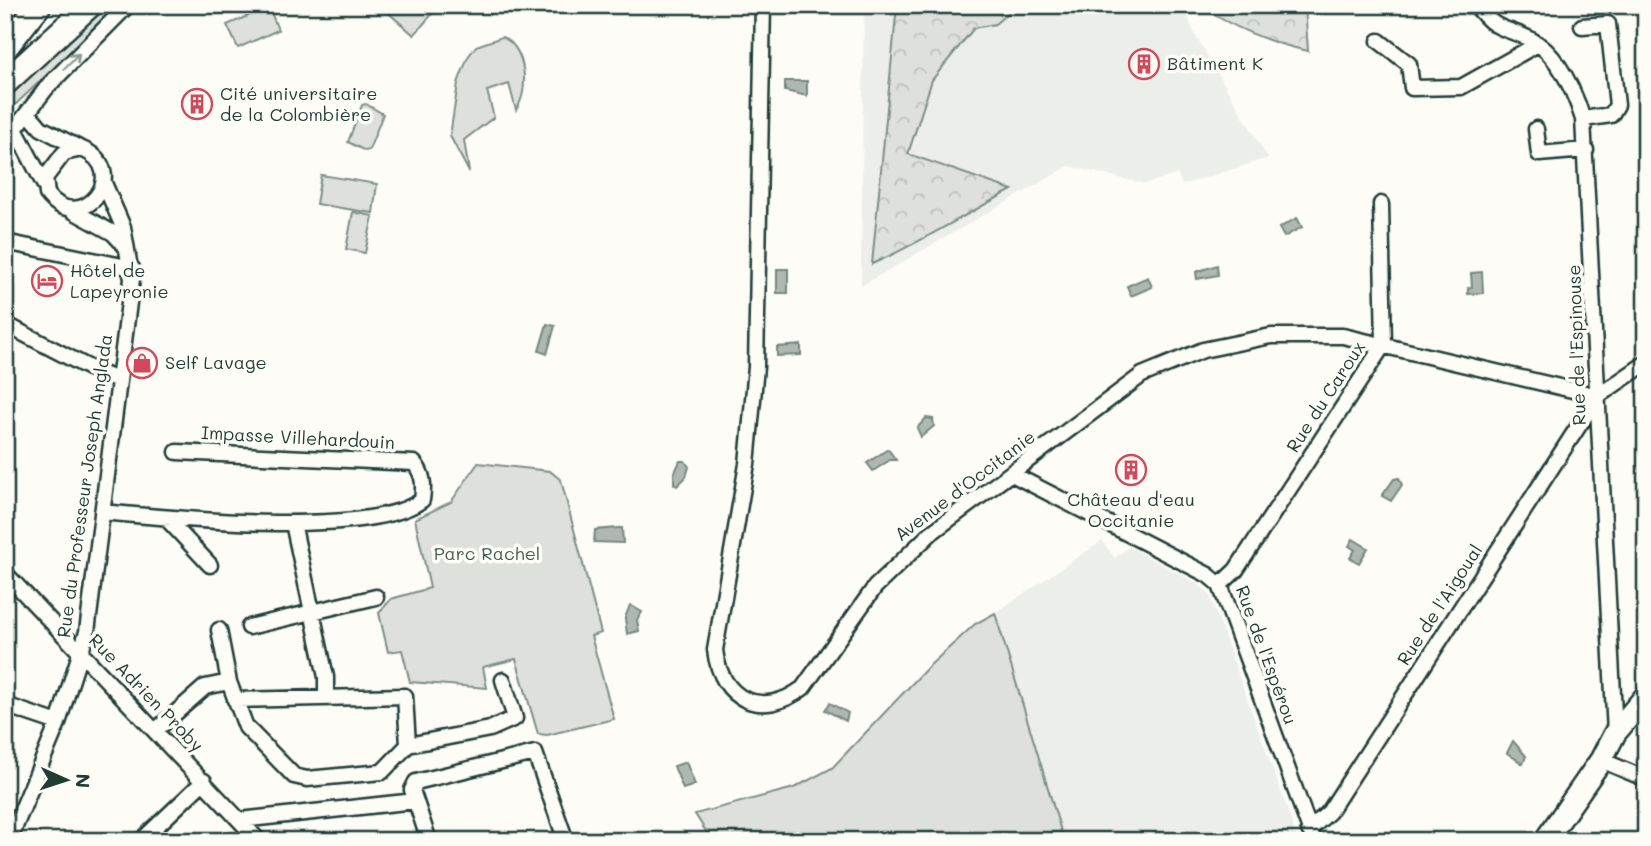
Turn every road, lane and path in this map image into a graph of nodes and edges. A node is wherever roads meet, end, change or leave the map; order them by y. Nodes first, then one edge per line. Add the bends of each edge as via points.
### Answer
1 (39, 5) edge
2 (74, 5) edge
3 (90, 5) edge
4 (128, 5) edge
5 (763, 5) edge
6 (1476, 5) edge
7 (1582, 26) dead end
8 (1379, 41) dead end
9 (1538, 44) junction
10 (5, 48) edge
11 (35, 53) junction
12 (5, 83) edge
13 (29, 114) junction
14 (1583, 119) junction
15 (10, 125) edge
16 (1536, 129) dead end
17 (81, 149) junction
18 (1586, 150) junction
19 (104, 183) junction
20 (44, 184) junction
21 (1381, 204) dead end
22 (73, 211) junction
23 (5, 242) edge
24 (128, 249) junction
25 (132, 268) junction
26 (5, 324) edge
27 (1384, 344) junction
28 (1646, 363) edge
29 (118, 380) junction
30 (1598, 396) junction
31 (177, 452) dead end
32 (1013, 474) junction
33 (102, 512) junction
34 (167, 519) junction
35 (293, 523) junction
36 (210, 565) dead end
37 (5, 573) edge
38 (1220, 585) junction
39 (376, 597) dead end
40 (313, 613) junction
41 (249, 627) dead end
42 (219, 630) dead end
43 (82, 654) junction
44 (503, 680) dead end
45 (1646, 680) edge
46 (229, 682) junction
47 (326, 698) junction
48 (234, 700) junction
49 (1641, 701) edge
50 (5, 705) edge
51 (58, 723) junction
52 (155, 731) junction
53 (408, 745) junction
54 (1608, 747) junction
55 (1646, 779) edge
56 (204, 780) junction
57 (415, 802) junction
58 (240, 820) junction
59 (1311, 836) edge
60 (9, 841) edge
61 (141, 841) edge
62 (259, 841) edge
63 (429, 841) edge
64 (566, 841) edge
65 (1534, 841) edge
66 (1545, 841) edge

1 - 10 main road
2 - 11 main road
3 - 11 main road
13 -> 4 street via 48,86
5 - 32 street, Avenue d'Occitanie via 756,367 747,464 715,650 717,670 728,687 755,703 788,699 803,688 855,612 907,552
6 - 9 street, Rue de l'Espinouse via 1490,23
7 - 14 street via 1608,24 1617,107 1611,115
8 - 9 street via 1406,61 1412,88 1461,87
9 - 14 street, Rue de l'Espinouse via 1558,67
11 - 12 main road
13 - 15 street
13 - 17 street, Rue du Professeur Joseph Anglada via 41,128
14 - 18 street, Rue de l'Espinouse
15 - 20 street
16 - 18 street via 1539,154
17 - 19 street, Rue du Professeur Joseph Anglada via 98,161
17 - 20 street via 57,160
18 - 30 street, Rue de l'Espinouse
19 - 22 street via 92,201
19 - 24 street, Rue du Professeur Joseph Anglada
20 - 22 street via 54,203
21 - 27 street, Rue du Caroux
22 - 24 street via 113,233
23 - 25 street
24 - 25 street, Rue du Professeur Joseph Anglada
25 - 29 street, Rue du Professeur Joseph Anglada
26 - 29 street
27 - 30 street, Avenue d'Occitanie
27 - 32 street, Avenue d'Occitanie via 1300,334 1248,339 1203,350 1142,375
27 - 38 street, Rue du Caroux via 1236,570
28 - 30 street
29 - 33 street, Rue du Professeur Joseph Anglada
30 - 54 street, Rue de l'Espinouse
30 - 59 street, Rue de l'Aigoual
31 - 35 street, Impasse Villehardouin via 414,463 420,470 422,500 413,508 347,520
32 - 38 street, Rue de l'Espérou
33 - 34 street, Impasse Villehardouin
33 - 43 street, Rue du Professeur Joseph Anglada
34 - 35 street, Impasse Villehardouin
34 - 36 street
35 - 40 street
37 - 43 street, Rue Adrien Proby
38 - 59 street, Rue de l'Espérou
39 - 40 street
40 - 41 street
40 - 47 street
42 - 46 street
43 - 51 street, Rue du Professeur Joseph Anglada
43 - 52 street, Rue Adrien Proby
44 - 53 street via 515,718 490,729
45 - 49 street
46 - 48 street
46 - 52 street via 205,687
47 - 48 street
47 - 53 street via 405,696
48 - 53 street via 246,727 294,776 307,779 382,772
49 - 54 street
50 - 51 street
51 - 60 street, Rue du Professeur Joseph Anglada
52 - 56 street, Rue Adrien Proby
54 - 55 street
54 - 65 street via 1595,755
54 - 66 street
56 - 58 street, Rue Adrien Proby
56 - 61 street
57 - 58 street
57 - 63 street
57 - 64 street via 412,790 416,782 535,753
58 - 62 street, Rue Adrien Proby

